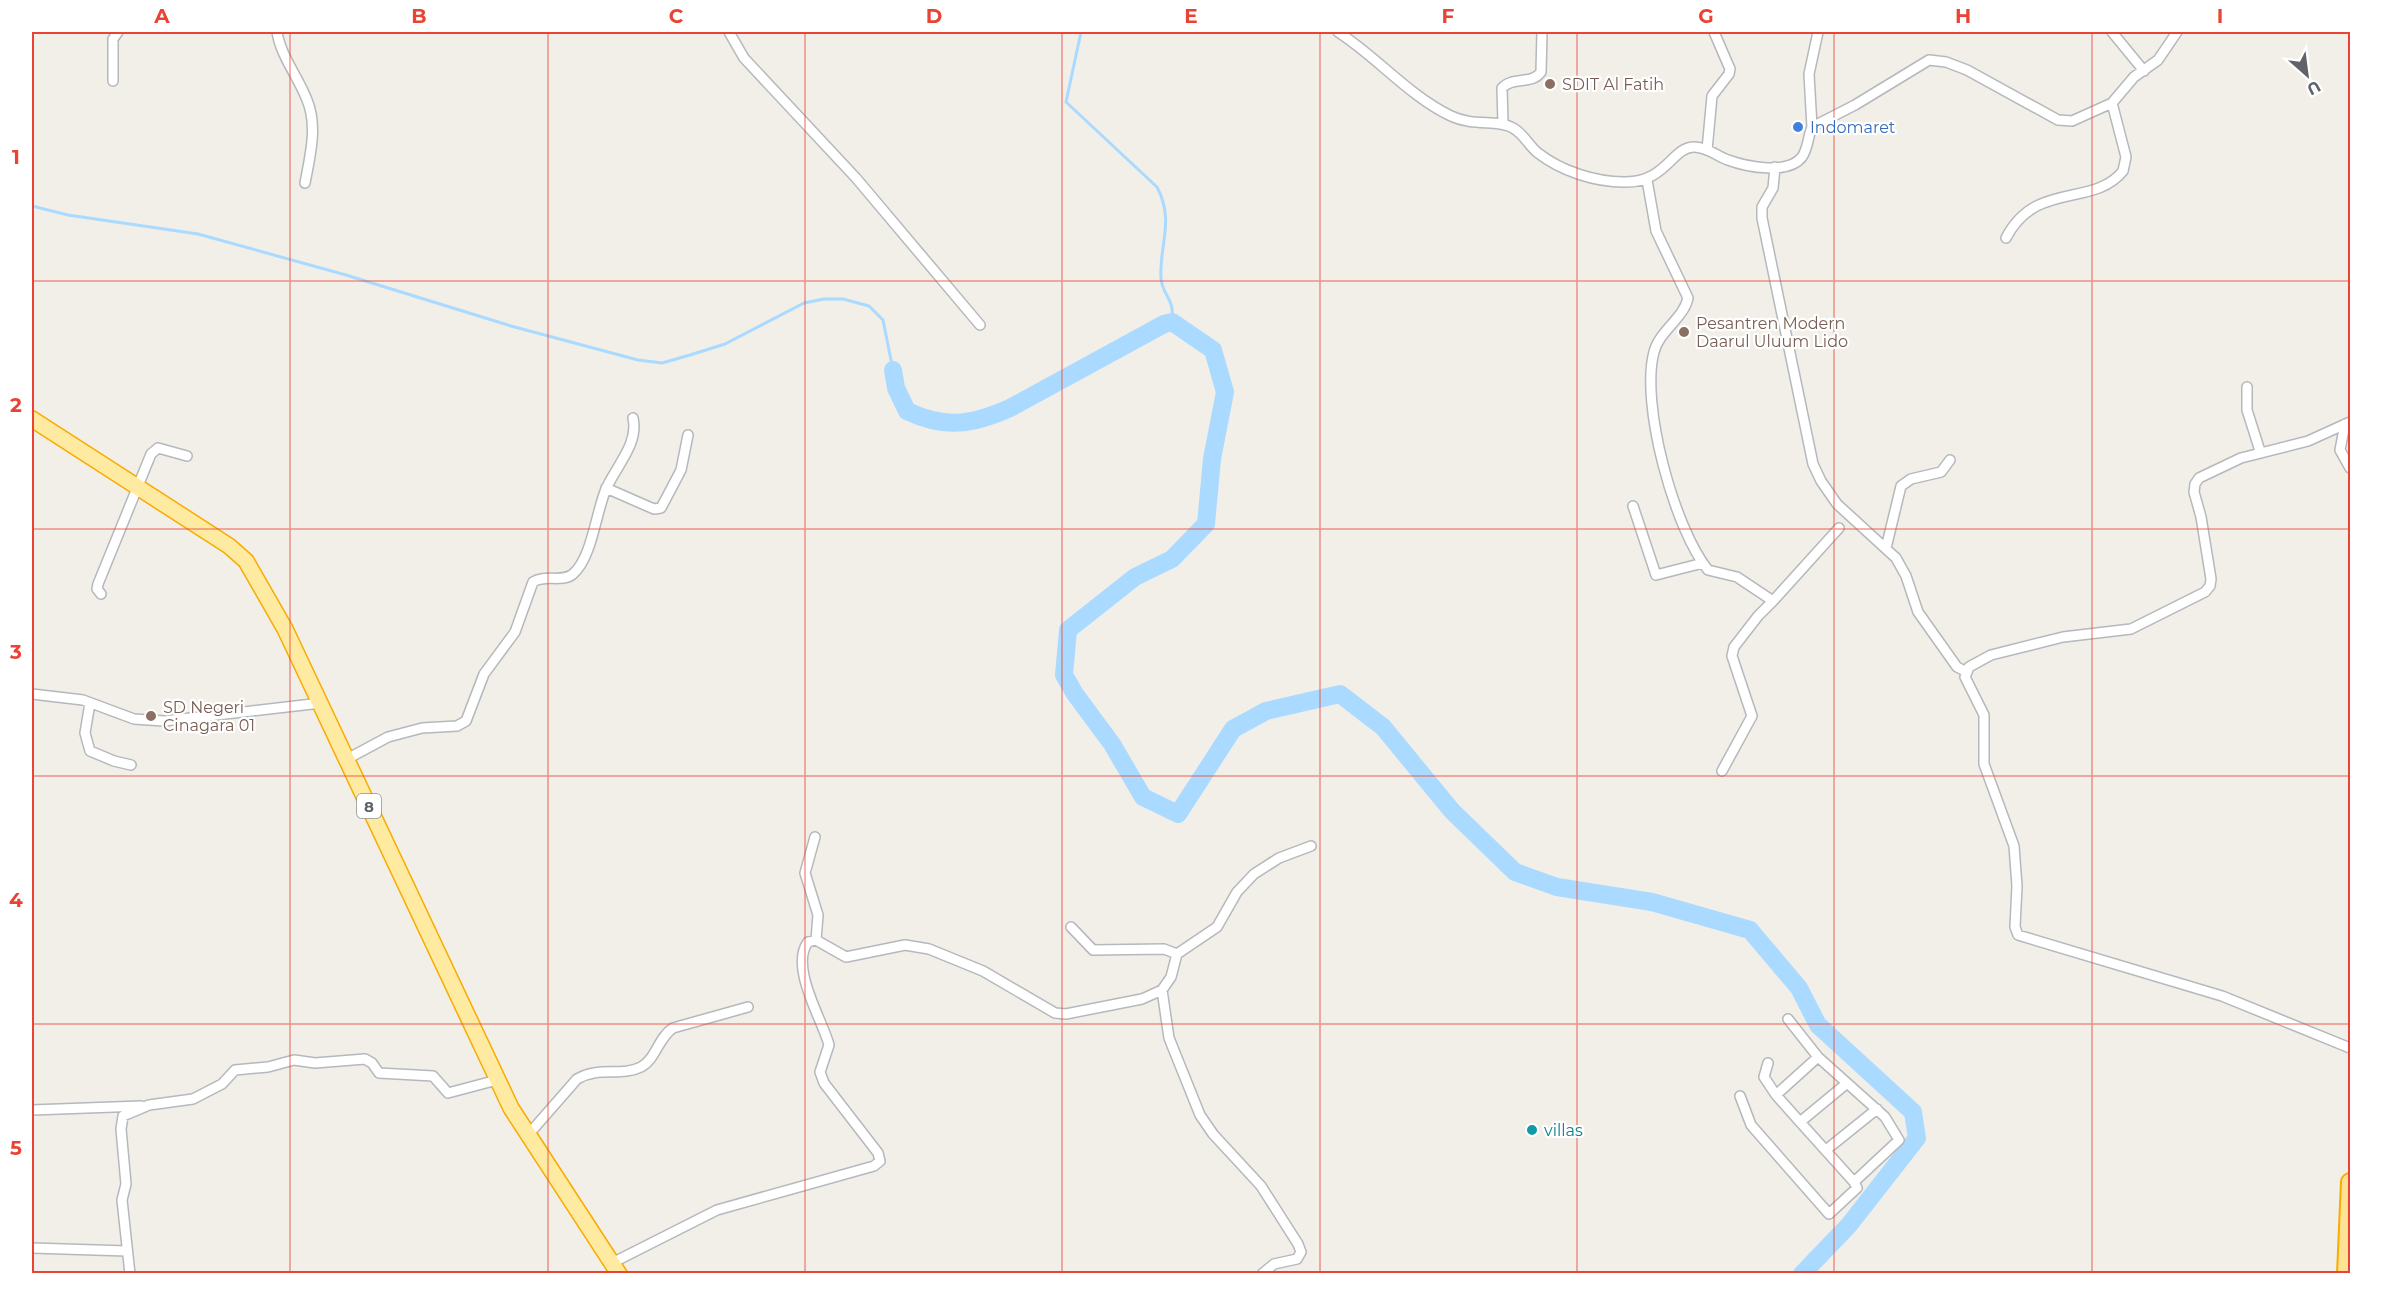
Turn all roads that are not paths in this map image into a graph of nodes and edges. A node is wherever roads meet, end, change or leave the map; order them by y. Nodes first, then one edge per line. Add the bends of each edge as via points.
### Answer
1 (118, 32) edge
2 (277, 32) edge
3 (729, 32) edge
4 (1542, 32) edge
5 (1714, 32) edge
6 (1818, 32) edge
7 (2112, 32) edge
8 (2177, 32) edge
9 (1345, 33) edge
10 (2144, 71) junction
11 (113, 81) dead end
12 (2112, 103) junction
13 (1503, 123) junction
14 (1812, 127) junction
15 (1707, 150) junction
16 (1775, 167) junction
17 (1647, 180) junction
18 (305, 183) dead end
19 (2006, 238) dead end
20 (980, 325) dead end
21 (2247, 387) dead end
22 (633, 418) dead end
23 (32, 419) edge
24 (2348, 423) edge
25 (688, 435) dead end
26 (2260, 451) junction
27 (187, 456) dead end
28 (1950, 460) dead end
29 (2350, 468) edge
30 (137, 487) junction
31 (606, 488) junction
32 (1633, 506) dead end
33 (1839, 528) dead end
34 (1886, 548) junction
35 (1703, 563) junction
36 (101, 594) dead end
37 (1773, 601) junction
38 (1965, 671) junction
39 (32, 694) edge
40 (90, 703) junction
41 (321, 703) junction
42 (347, 759) junction
43 (131, 765) dead end
44 (1722, 771) dead end
45 (815, 837) dead end
46 (1311, 846) dead end
47 (1071, 927) dead end
48 (816, 940) junction
49 (1177, 954) junction
50 (1162, 990) junction
51 (748, 1008) dead end
52 (1788, 1019) dead end
53 (2350, 1048) edge
54 (1818, 1057) junction
55 (1768, 1064) dead end
56 (497, 1080) junction
57 (1846, 1084) junction
58 (1776, 1095) junction
59 (1740, 1096) dead end
60 (149, 1105) junction
61 (1877, 1109) junction
62 (32, 1110) edge
63 (1800, 1122) junction
64 (528, 1135) junction
65 (1826, 1150) junction
66 (1854, 1182) junction
67 (2350, 1182) edge
68 (32, 1248) edge
69 (127, 1251) junction
70 (615, 1268) edge
71 (130, 1274) edge
72 (1262, 1274) edge
73 (2346, 1274) edge

1 - 11 street via 113,39
2 - 18 street via 311,110 311,147
3 - 20 street via 744,58 856,178
4 - 13 street via 1541,72 1534,78 1511,81 1502,88
5 - 15 street via 1730,69 1712,96
6 - 14 street via 1809,74
7 - 10 street
8 - 10 street via 2163,54
9 - 13 street via 1444,113 1474,123
10 - 12 street
12 - 14 street via 2077,120 2062,121 1967,70 1933,60
12 - 19 street via 2126,157 2123,171 2101,187 2031,209 2020,216
13 - 17 street via 1516,129 1539,154 1573,171 1611,181
14 - 16 street via 1802,157 1787,166
15 - 16 street via 1735,162
15 - 17 street via 1684,150
16 - 34 street via 1772,192 1762,207 1762,218 1813,464 1837,504
17 - 35 street via 1656,231 1688,298 1656,344 1650,387 1667,482
21 - 26 street via 2247,410
22 - 31 street via 632,442
23 - 30 highway, 8
24 - 26 street via 2308,441
24 - 29 street via 2340,450
25 - 31 street via 681,470 661,508 654,509
26 - 38 street via 2207,472 2194,484 2211,579 2205,592 2131,629 2063,637 2004,651
27 - 30 street via 155,449
28 - 34 street via 1941,472 1911,479 1901,486
30 - 36 street via 98,584
30 - 41 highway, 8 via 246,561
31 - 42 street via 576,571 565,578 533,582 515,632 484,674 466,721 457,726 422,728 388,737
32 - 35 street via 1656,574
33 - 37 street
34 - 38 street via 1903,569 1921,617 1957,667
35 - 37 street via 1713,573 1743,580
37 - 44 street via 1734,647 1733,665 1752,716
38 - 53 street via 1984,714 1987,776 2014,846 2018,935 2200,989
39 - 40 street
40 - 41 street via 134,719 164,721
40 - 43 street via 85,733 90,751
41 - 42 highway, 8
42 - 56 highway, 8
45 - 48 street via 805,873 818,915
46 - 49 street via 1279,858 1254,874 1237,892 1217,927
47 - 49 street via 1093,950 1164,948
48 - 50 street via 846,957 905,945 929,949 983,971 1055,1013 1142,999
48 - 70 street via 806,945 804,961 811,1003 829,1045 820,1072 880,1161 874,1166 717,1210
49 - 50 street via 1171,977
50 - 72 street via 1169,1038 1200,1115 1261,1186 1301,1252 1297,1259 1274,1264
51 - 64 street via 673,1028 642,1066 586,1074
52 - 54 street
54 - 57 street
54 - 58 street
55 - 58 street via 1764,1077
56 - 60 street via 448,1094 433,1076 379,1073 365,1059 315,1063 288,1060 268,1067 235,1070 222,1084 193,1098
56 - 64 highway, 8
57 - 61 street
57 - 63 street
58 - 63 street
59 - 66 street via 1751,1125 1829,1214 1857,1188
60 - 62 street
60 - 69 street via 123,1116 122,1121 126,1184 122,1200
61 - 65 street
61 - 66 street via 1899,1140
63 - 65 street
64 - 70 highway, 8
65 - 66 street
67 - 73 highway
68 - 69 street
69 - 71 street

